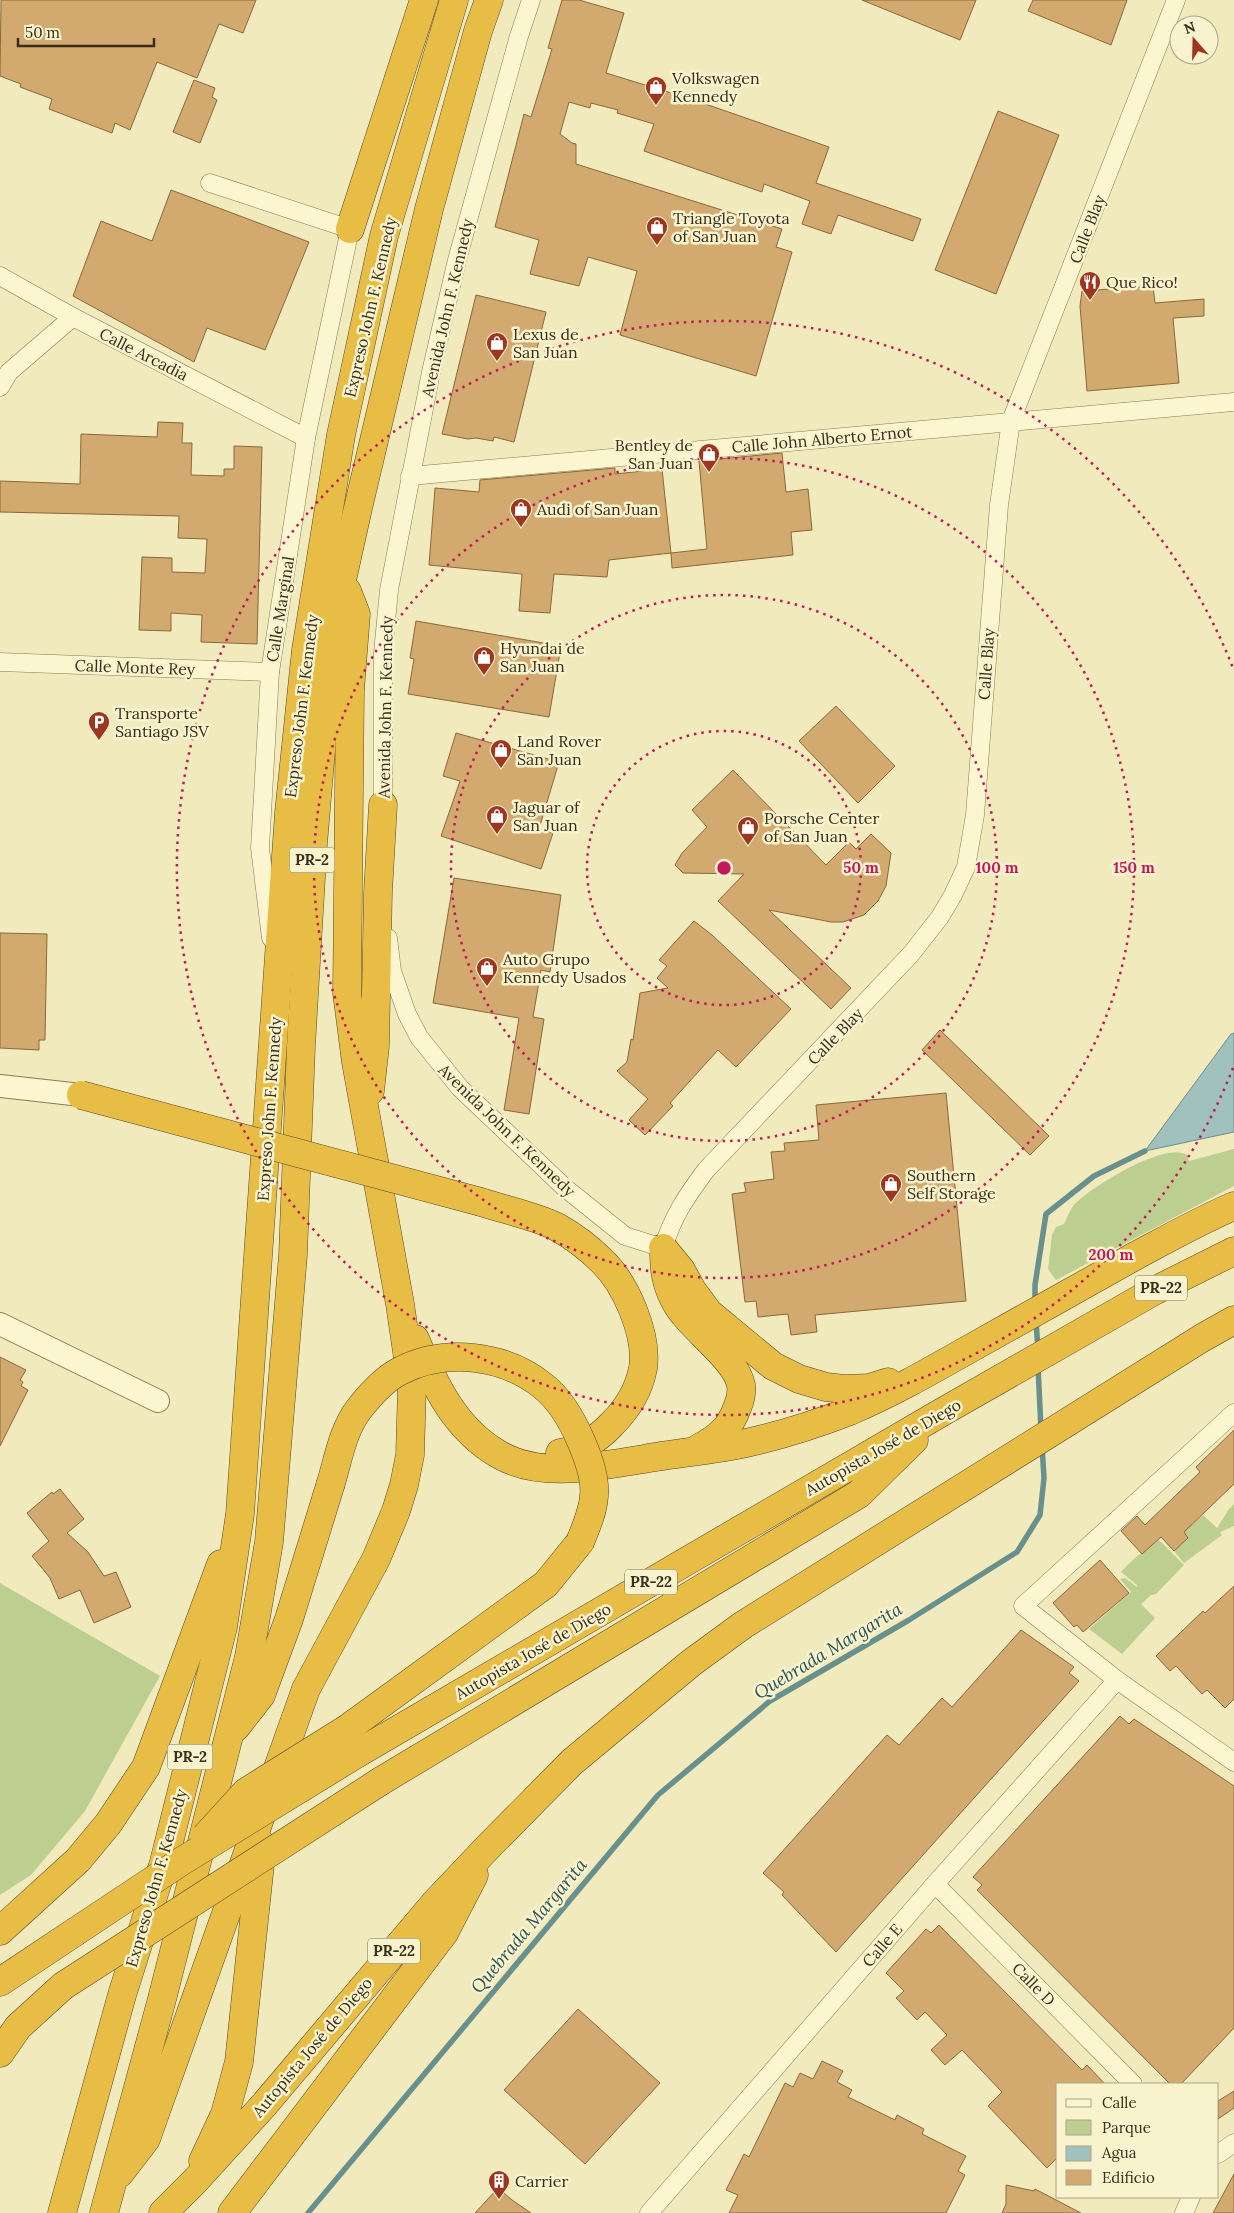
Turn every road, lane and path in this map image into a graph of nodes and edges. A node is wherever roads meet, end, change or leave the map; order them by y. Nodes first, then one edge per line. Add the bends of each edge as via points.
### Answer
1 (424, 0) edge
2 (454, 0) edge
3 (489, 0) edge
4 (531, 0) edge
5 (1176, 0) edge
6 (210, 183) dead end
7 (350, 229) junction
8 (0, 276) edge
9 (73, 318) junction
10 (0, 387) edge
11 (1234, 402) edge
12 (1012, 422) junction
13 (306, 438) junction
14 (410, 476) junction
15 (342, 580) junction
16 (0, 662) edge
17 (270, 672) junction
18 (383, 804) junction
19 (277, 993) junction
20 (0, 1086) edge
21 (81, 1095) joint
22 (366, 1122) junction
23 (1234, 1206) edge
24 (663, 1248) junction
25 (1234, 1251) edge
26 (400, 1304) junction
27 (1234, 1320) edge
28 (0, 1324) edge
29 (968, 1350) junction
30 (158, 1401) dead end
31 (944, 1411) junction
32 (1234, 1413) edge
33 (472, 1434) junction
34 (694, 1451) junction
35 (240, 1514) junction
36 (1117, 1680) junction
37 (230, 1734) junction
38 (1234, 1762) edge
39 (267, 1799) junction
40 (488, 1847) junction
41 (182, 1862) junction
42 (934, 1884) junction
43 (0, 1931) edge
44 (0, 1982) edge
45 (0, 2053) edge
46 (1132, 2083) edge
47 (1234, 2143) edge
48 (1219, 2153) edge
49 (195, 2181) junction
50 (112, 2182) junction
51 (1192, 2198) edge
52 (62, 2213) edge
53 (104, 2213) edge
54 (163, 2213) edge
55 (232, 2213) edge
56 (649, 2213) edge
57 (1184, 2213) edge

1 - 7 highway
2 - 19 highway, Expreso John F. Kennedy / PR-2 via 384,236 341,435 305,659 289,813
3 - 15 highway, Expreso John F. Kennedy / PR-2 via 429,209
4 - 14 street, Avenida John F. Kennedy via 463,237
5 - 12 street, Calle Blay
6 - 7 street
7 - 13 street, Calle Marginal
8 - 9 street, Calle Arcadia
9 - 10 street via 9,372
9 - 13 street, Calle Arcadia
11 - 12 street, Calle John Alberto Ernot
12 - 14 street, Calle John Alberto Ernot
12 - 24 street, Calle Blay via 999,505 975,815 966,867 940,917 911,954 706,1170 677,1210
13 - 17 street, Calle Marginal
14 - 18 street, Avenida John F. Kennedy via 389,590 383,644
15 - 22 highway via 356,614 350,690 347,993
15 - 37 highway, Expreso John F. Kennedy / PR-2 via 326,691 317,788 301,1046 293,1255 269,1542 249,1657
16 - 17 street, Calle Monte Rey
17 - 19 street, Calle Marginal via 260,848
18 - 22 highway via 375,1046
18 - 24 street, Avenida John F. Kennedy via 384,911 392,971 418,1038 460,1088 564,1187 625,1236
19 - 35 highway, Expreso John F. Kennedy / PR-2
20 - 21 street
21 - 33 highway, bridge via 481,1202 555,1226 587,1247 622,1287 633,1309 642,1339 643,1368 634,1396 617,1419 593,1441 566,1452 541,1456 509,1451
22 - 26 highway
23 - 29 highway via 1083,1284
24 - 29 highway via 709,1313 772,1366 799,1379 826,1387 869,1388
24 - 34 highway via 664,1275 675,1301 689,1322 732,1367 741,1386 733,1420 722,1435
25 - 31 highway, Autopista José de Diego / PR-22 via 1154,1291
26 - 33 highway via 434,1384
26 - 39 highway via 412,1386 412,1432 404,1485 376,1559 306,1689
27 - 40 highway, Autopista José de Diego / PR-22 via 743,1625 691,1663 572,1762
28 - 30 street
29 - 34 highway via 882,1396 799,1429 737,1445
31 - 41 highway, Autopista José de Diego / PR-22, bridge via 358,1753
31 - 45 highway, bridge via 859,1494 381,1781 63,1986 18,2027
32 - 36 street via 1023,1606
33 - 34 highway via 515,1463 541,1468 611,1464
35 - 43 highway via 146,1767 108,1824 78,1860
35 - 52 highway, Expreso John F. Kennedy / PR-2 via 223,1628 166,1852 122,1995
36 - 38 street
36 - 42 street, Calle E
37 - 41 highway, bridge via 261,1696 289,1619 345,1434 358,1410 399,1371 440,1358 492,1360 543,1386 567,1412 587,1453 595,1494 580,1542 546,1584 348,1728 246,1792
37 - 50 highway, Expreso John F. Kennedy / PR-2
39 - 49 highway via 239,2062 225,2114
39 - 50 highway via 146,2139
40 - 49 highway, Autopista José de Diego / PR-22 via 434,1904 270,2098
40 - 55 highway via 444,1933
41 - 44 highway, Autopista José de Diego / PR-22, bridge
42 - 46 street, Calle D
42 - 56 street, Calle E
47 - 48 street
49 - 54 highway, Autopista José de Diego / PR-22
50 - 53 highway, Expreso John F. Kennedy / PR-2
51 - 57 street

